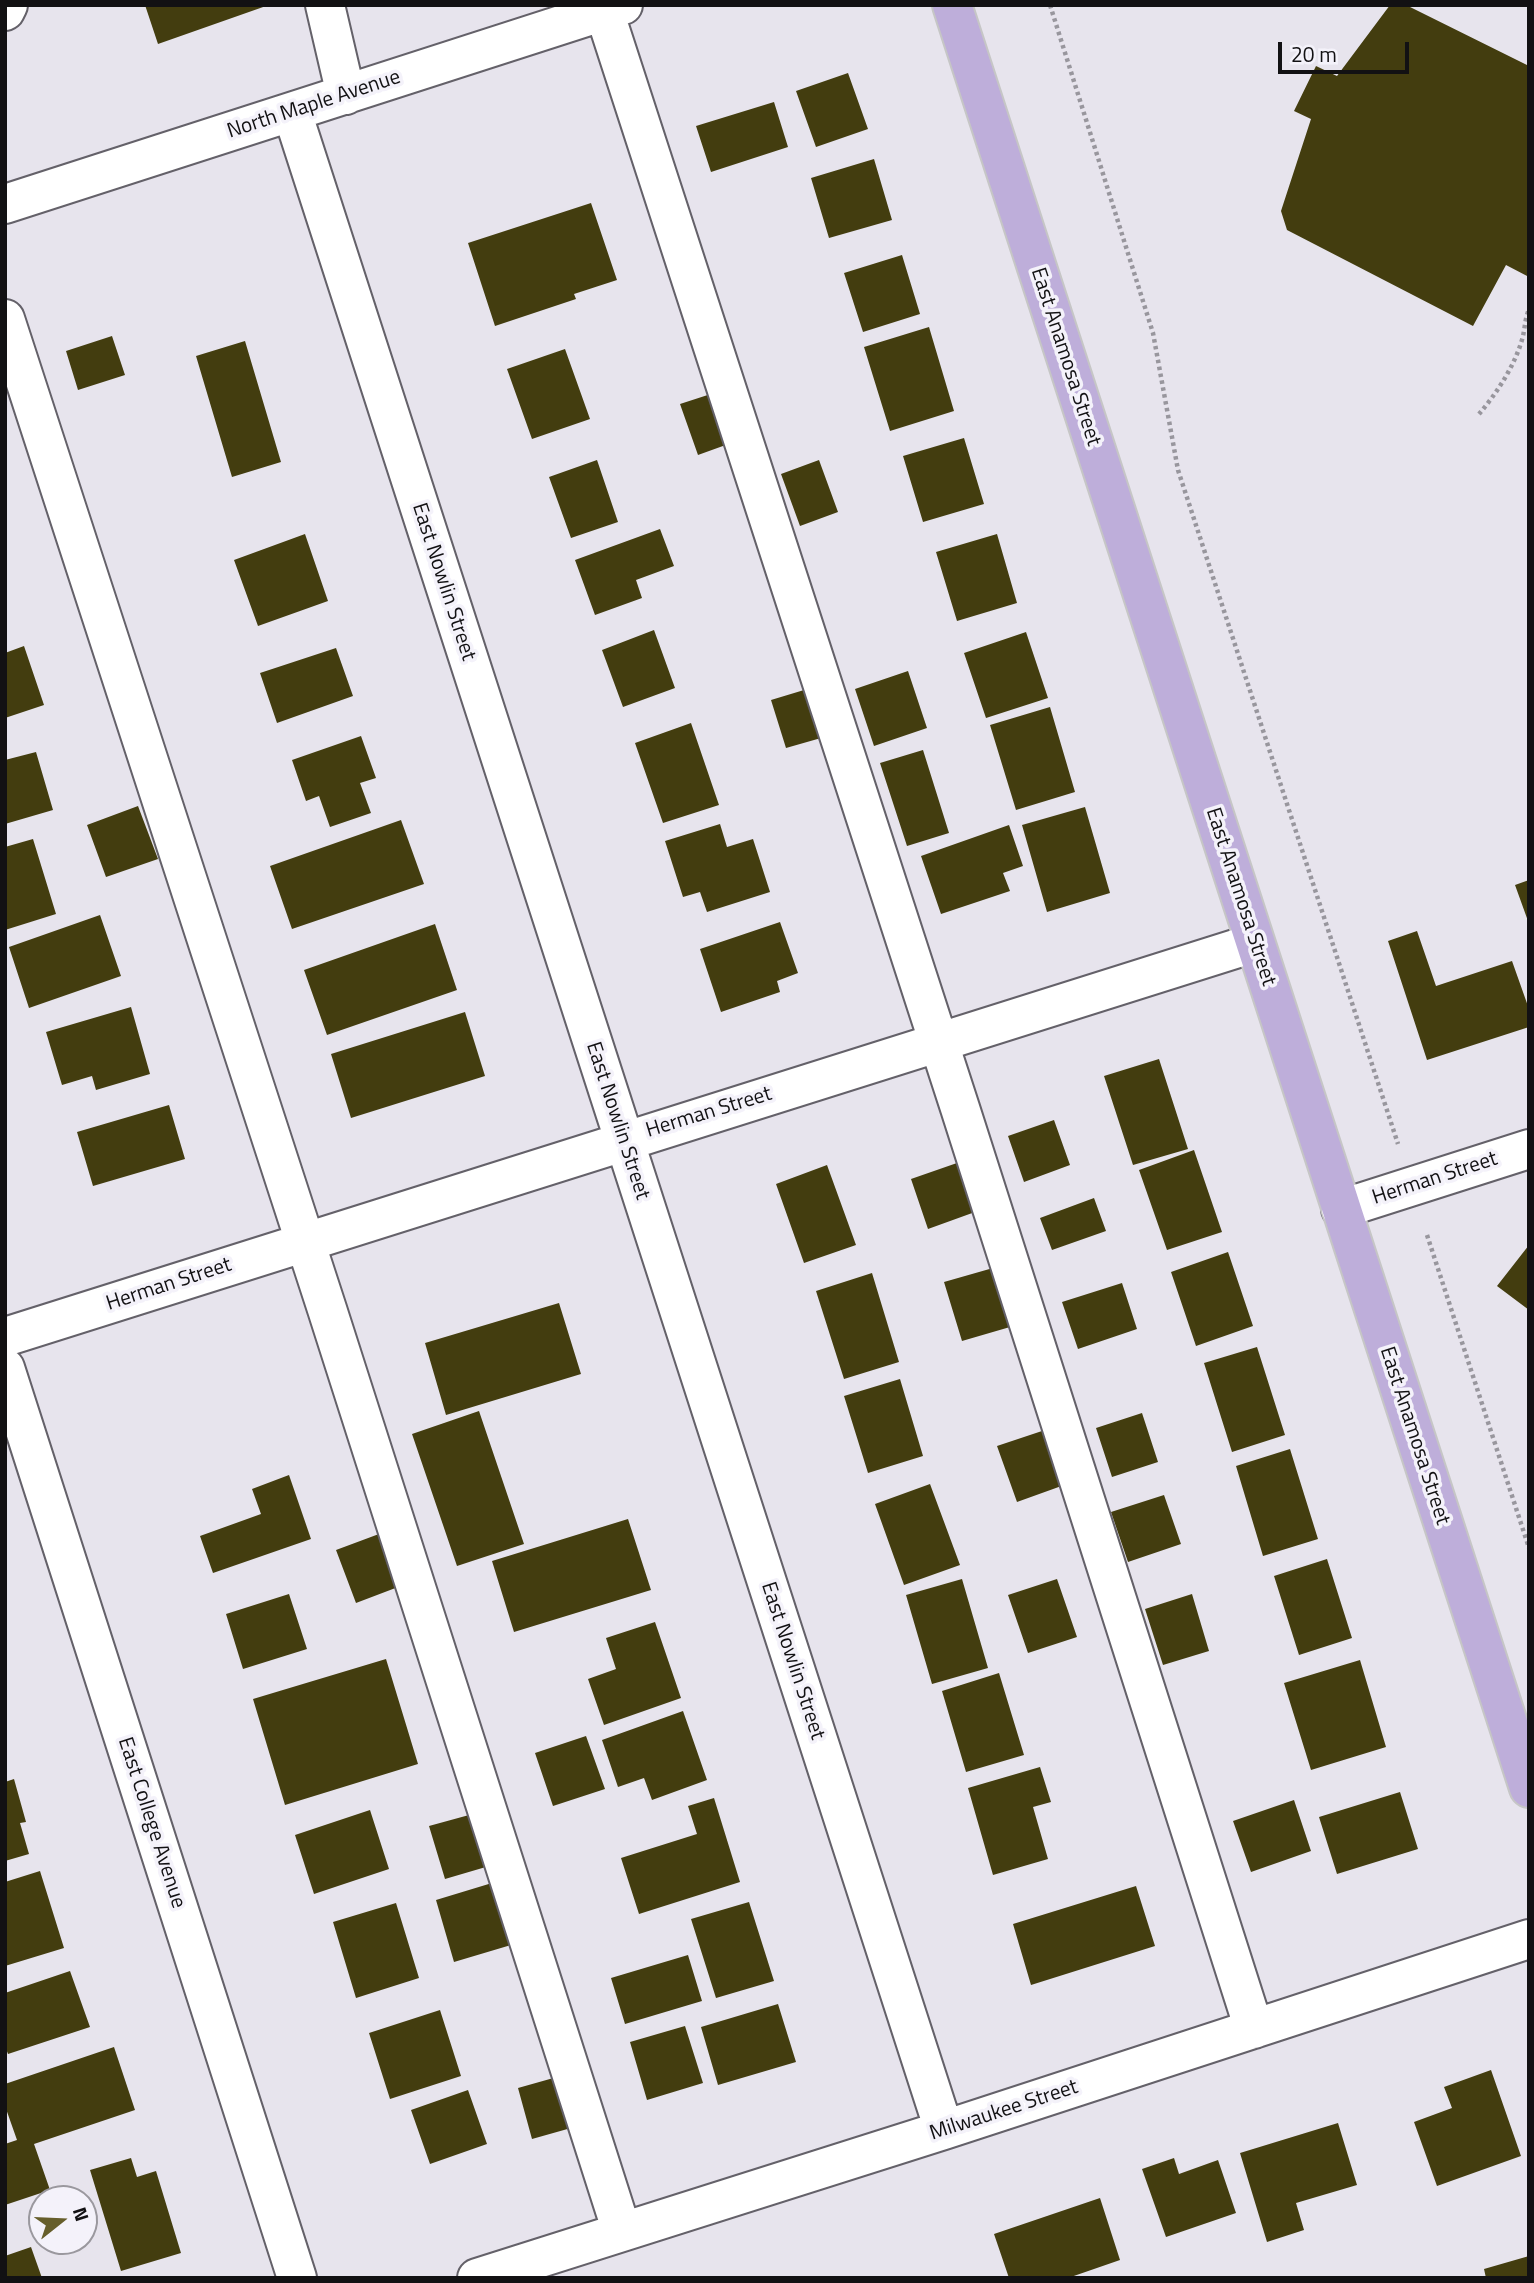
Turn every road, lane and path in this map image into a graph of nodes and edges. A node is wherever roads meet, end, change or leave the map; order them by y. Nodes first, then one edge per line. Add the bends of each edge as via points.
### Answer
1 (8, 5) edge
2 (326, 5) edge
3 (952, 5) edge
4 (1050, 5) edge
5 (614, 8) edge
6 (5, 10) edge
7 (346, 95) junction
8 (292, 112) junction
9 (5, 204) edge
10 (1529, 309) edge
11 (5, 319) edge
12 (1523, 323) junction
13 (1529, 327) edge
14 (1479, 414) dead end
15 (1254, 943) junction
16 (939, 1042) junction
17 (623, 1140) junction
18 (1398, 1144) dead end
19 (1529, 1149) edge
20 (1340, 1209) junction
21 (1427, 1235) dead end
22 (305, 1241) junction
23 (5, 1337) edge
24 (5, 1368) edge
25 (1529, 1548) edge
26 (1529, 1788) edge
27 (1529, 1939) edge
28 (1254, 2029) junction
29 (944, 2130) junction
30 (622, 2232) junction
31 (297, 2278) edge
32 (477, 2278) edge

1 - 6 street
2 - 7 street
3 - 15 main road, East Anamosa Street
4 - 18 path via 1153,333 1178,470
5 - 7 street, North Maple Avenue
5 - 16 street
7 - 8 street, North Maple Avenue
8 - 9 street, North Maple Avenue
8 - 17 street, East Nowlin Street
10 - 12 path
11 - 22 street
12 - 13 path
12 - 14 path via 1523,335 1497,393
15 - 16 street, Herman Street
15 - 20 main road, East Anamosa Street
16 - 17 street, Herman Street
16 - 28 street
17 - 22 street, Herman Street
17 - 29 street, East Nowlin Street
19 - 20 street, Herman Street
20 - 26 main road, East Anamosa Street
21 - 25 path
22 - 23 street, Herman Street
22 - 30 street
24 - 31 street, East College Avenue
27 - 28 street, Milwaukee Street
28 - 29 street, Milwaukee Street
29 - 30 street, Milwaukee Street
30 - 32 street, Milwaukee Street

